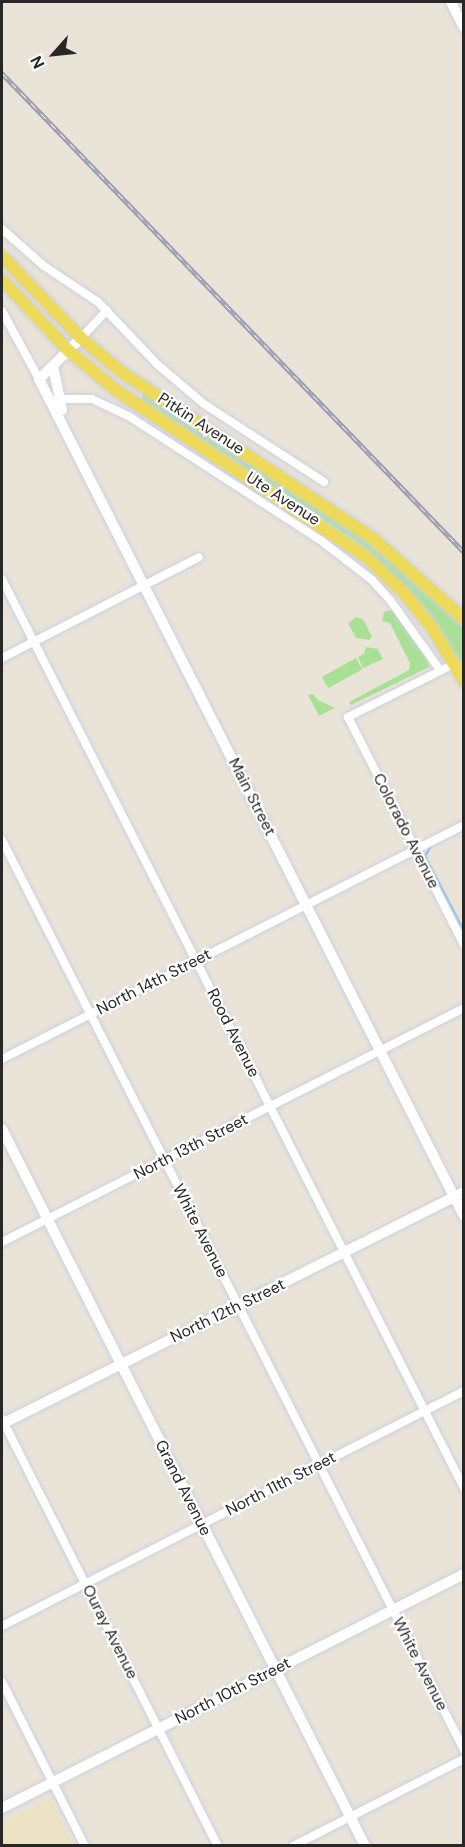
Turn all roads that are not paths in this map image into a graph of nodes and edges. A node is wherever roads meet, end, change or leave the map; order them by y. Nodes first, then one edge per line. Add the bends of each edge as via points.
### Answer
1 (451, 2) edge
2 (464, 27) edge
3 (2, 229) edge
4 (2, 256) edge
5 (2, 280) edge
6 (2, 310) edge
7 (107, 310) junction
8 (81, 338) junction
9 (69, 351) junction
10 (54, 366) junction
11 (39, 379) junction
12 (57, 399) junction
13 (83, 465) junction
14 (324, 482) dead end
15 (199, 557) dead end
16 (2, 579) edge
17 (144, 585) junction
18 (464, 619) edge
19 (33, 641) junction
20 (2, 658) edge
21 (454, 664) junction
22 (441, 670) junction
23 (464, 681) edge
24 (464, 825) edge
25 (2, 840) edge
26 (415, 849) junction
27 (306, 904) junction
28 (464, 945) edge
29 (196, 960) junction
30 (464, 1008) edge
31 (90, 1014) junction
32 (380, 1051) junction
33 (2, 1059) edge
34 (270, 1107) junction
35 (2, 1129) edge
36 (164, 1160) junction
37 (459, 1194) edge
38 (464, 1216) edge
39 (47, 1219) junction
40 (2, 1242) edge
41 (343, 1252) junction
42 (238, 1306) junction
43 (121, 1364) junction
44 (464, 1391) edge
45 (424, 1411) junction
46 (2, 1422) edge
47 (319, 1465) junction
48 (464, 1488) edge
49 (201, 1525) junction
50 (464, 1574) edge
51 (85, 1583) junction
52 (392, 1610) junction
53 (2, 1626) edge
54 (276, 1669) junction
55 (2, 1682) edge
56 (159, 1728) junction
57 (464, 1750) edge
58 (464, 1759) edge
59 (52, 1782) junction
60 (2, 1808) edge
61 (351, 1817) junction
62 (85, 1845) edge
63 (218, 1845) edge
64 (293, 1845) edge
65 (365, 1845) edge

1 - 2 street
3 - 7 street
4 - 8 main road, Pitkin Avenue
5 - 9 main road, Ute Avenue
6 - 11 street
7 - 8 street
7 - 14 street via 158,365 204,404
8 - 9 street
8 - 18 main road, Pitkin Avenue via 120,371 375,540
9 - 10 street
9 - 21 main road, Ute Avenue via 116,390 365,556 417,608
10 - 11 street
10 - 12 street
11 - 13 street, Main Street
12 - 13 street
12 - 22 street via 92,399 130,417 323,542 378,587 409,622
13 - 17 street, Main Street
15 - 17 street
16 - 19 street, Rood Avenue
17 - 19 street
17 - 27 street, Main Street
19 - 20 street
19 - 29 street, Rood Avenue
21 - 22 street
21 - 23 main road, Ute Avenue
22 - 26 street, Colorado Avenue via 348,717
24 - 26 street, North 14th Street
25 - 31 street, White Avenue
26 - 27 street, North 14th Street
26 - 28 street, Colorado Avenue
27 - 29 street, North 14th Street
27 - 32 street, Main Street
29 - 31 street, North 14th Street
29 - 34 street, Rood Avenue
30 - 32 street, North 13th Street
31 - 33 street, North 14th Street
31 - 36 street, White Avenue
32 - 34 street, North 13th Street
32 - 37 street, Main Street
34 - 36 street, North 13th Street
34 - 41 street, Rood Avenue
35 - 39 street, Grand Avenue
36 - 39 street, North 13th Street
36 - 42 street, White Avenue
37 - 38 street, Main Street
37 - 41 street, North 12th Street
39 - 40 street, North 13th Street
39 - 43 street, Grand Avenue
41 - 42 street, North 12th Street
41 - 45 street, Rood Avenue
42 - 43 street, North 12th Street
42 - 47 street, White Avenue
43 - 46 street, North 12th Street
43 - 49 street, Grand Avenue
44 - 45 street, North 11th Street
45 - 47 street, North 11th Street
45 - 48 street, Rood Avenue
46 - 51 street, Ouray Avenue
47 - 49 street, North 11th Street
47 - 52 street, White Avenue
49 - 51 street, North 11th Street
49 - 54 street, Grand Avenue
50 - 52 street, North 10th Street
51 - 53 street, North 11th Street
51 - 56 street, Ouray Avenue
52 - 54 street, North 10th Street
52 - 57 street, White Avenue
54 - 56 street, North 10th Street
54 - 61 street, Grand Avenue
55 - 59 street
56 - 59 street, North 10th Street
56 - 63 street, Ouray Avenue
58 - 61 street
59 - 60 street, North 10th Street
59 - 62 street
61 - 64 street
61 - 65 street, Grand Avenue

